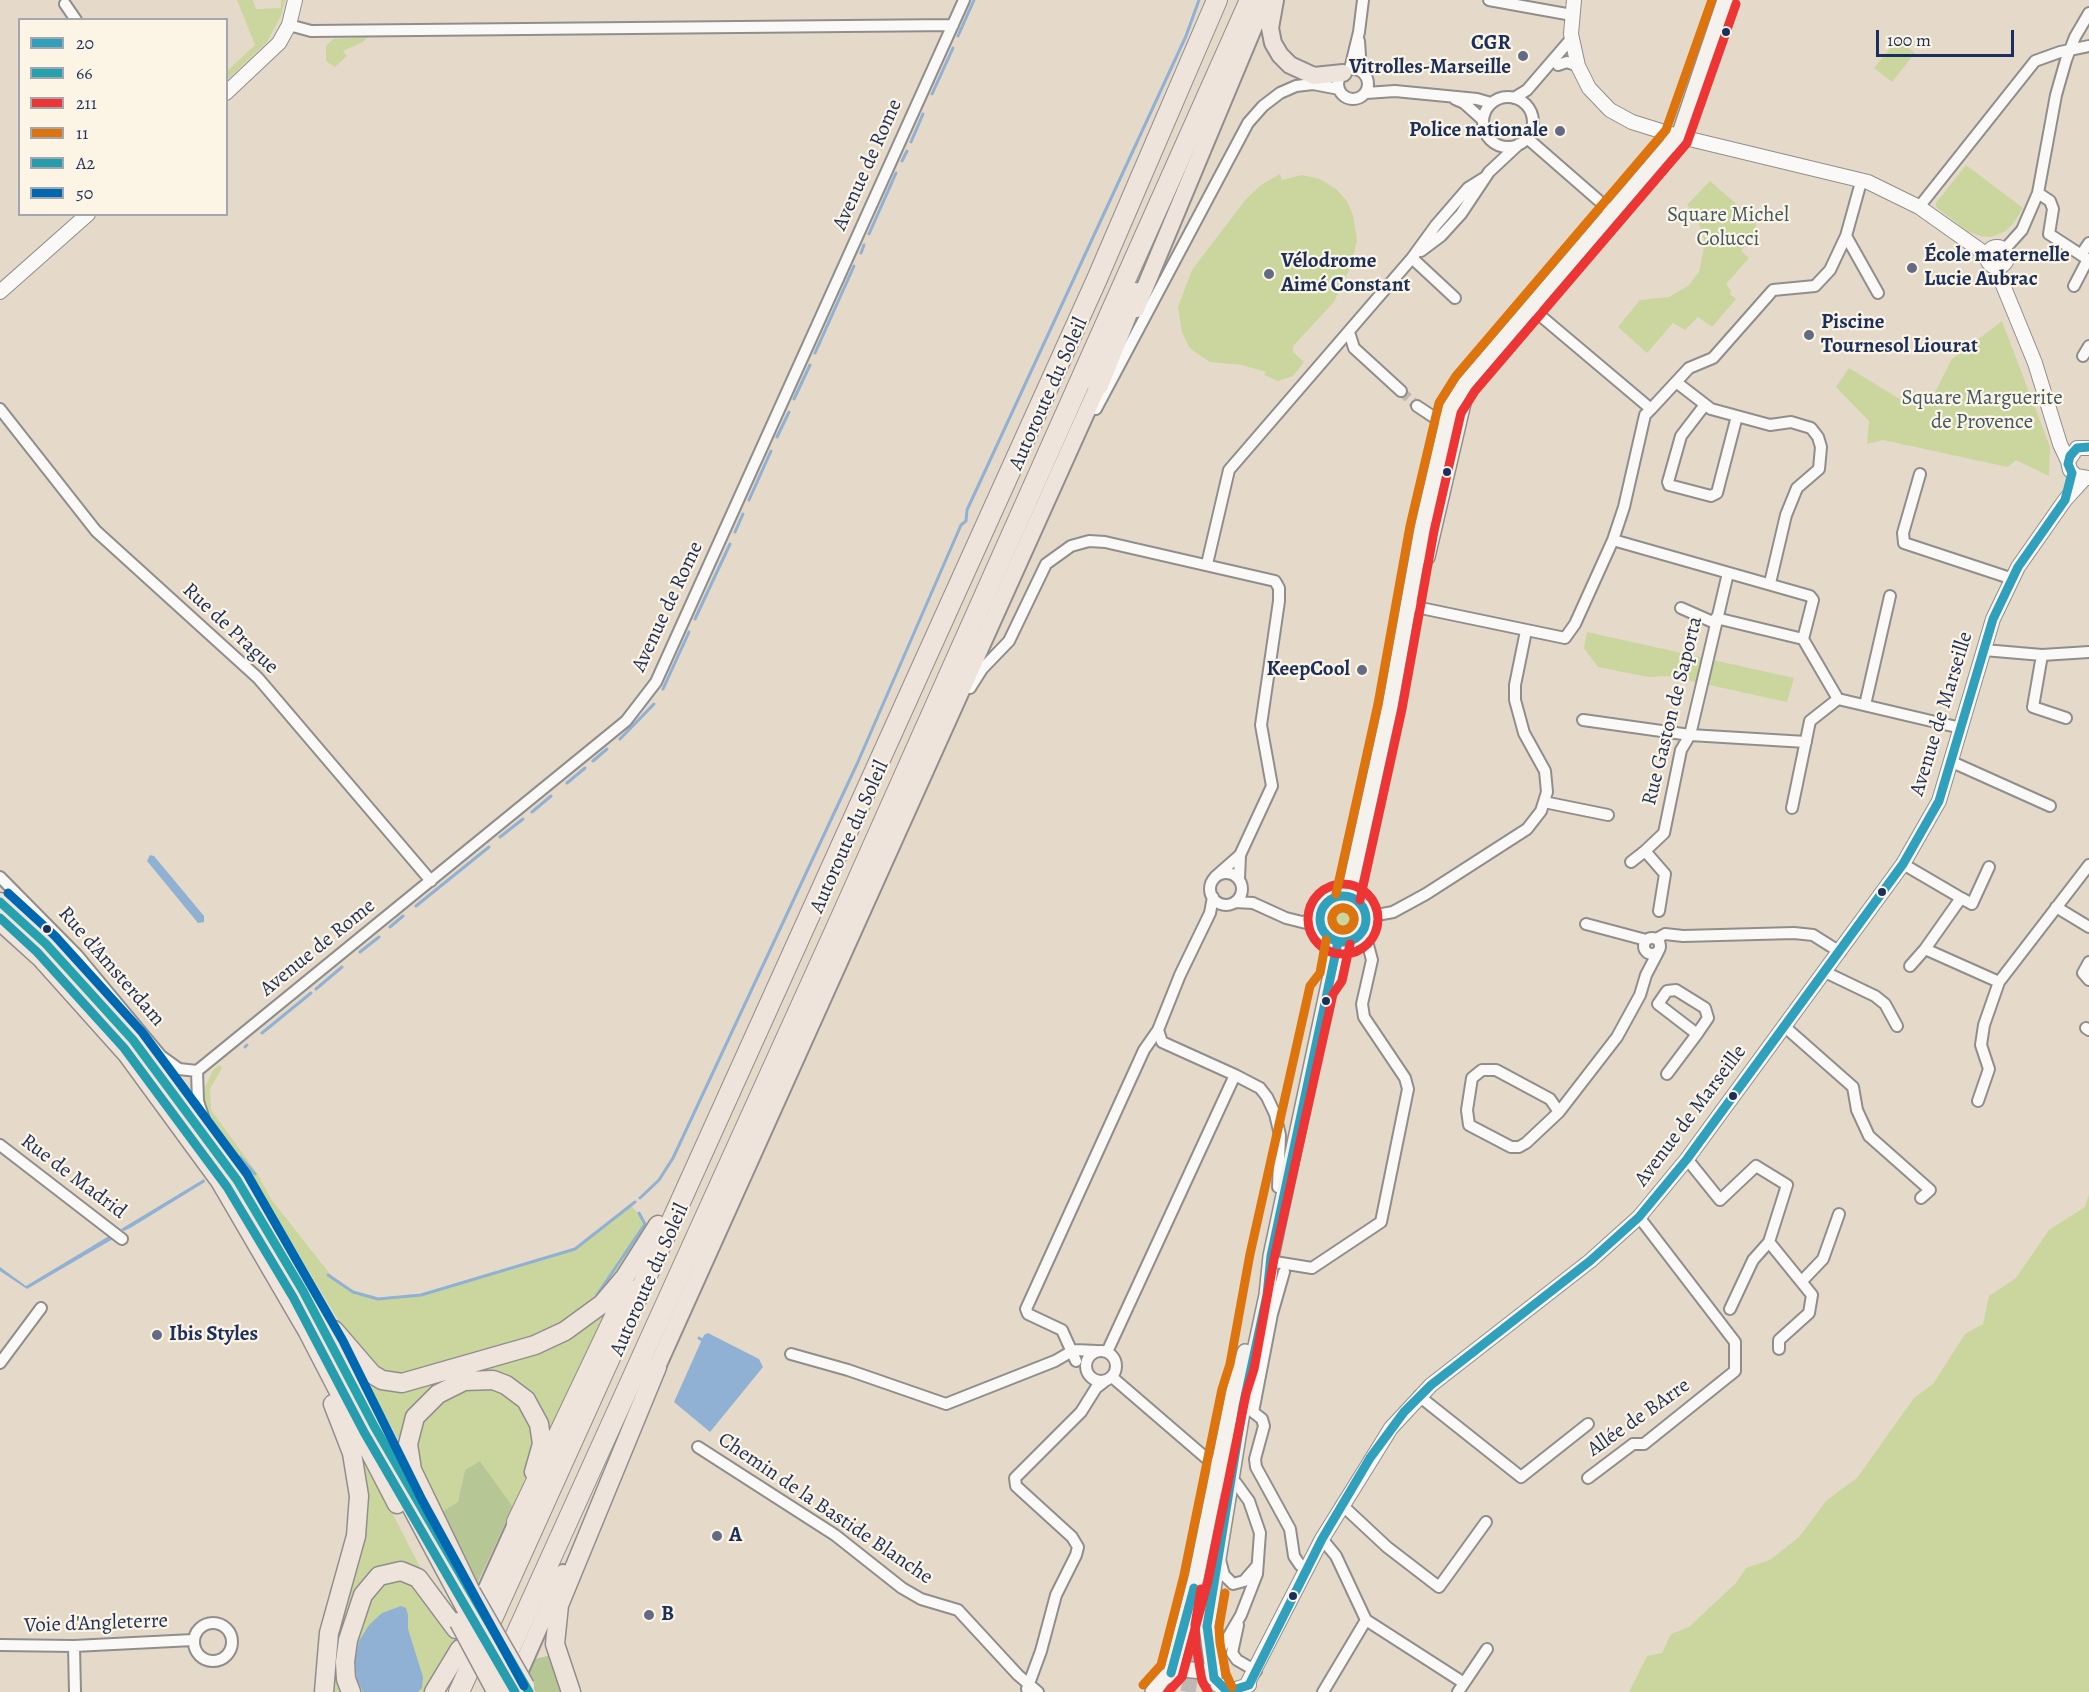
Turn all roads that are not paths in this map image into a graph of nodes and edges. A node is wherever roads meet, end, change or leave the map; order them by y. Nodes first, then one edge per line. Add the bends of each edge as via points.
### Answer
1 (295, 0) edge
2 (964, 0) edge
3 (1217, 0) edge
4 (1250, 0) edge
5 (1265, 0) edge
6 (1275, 0) edge
7 (1363, 0) edge
8 (1574, 0) edge
9 (1725, 0) edge
10 (1494, 1) edge
11 (65, 4) dead end
12 (2089, 13) edge
13 (1572, 15) junction
14 (75, 18) edge
15 (1241, 23) junction
16 (289, 25) junction
17 (953, 25) junction
18 (1359, 32) junction
19 (1572, 43) junction
20 (2089, 46) edge
21 (2070, 50) junction
22 (1558, 65) junction
23 (1578, 66) junction
24 (1346, 71) junction
25 (1361, 71) junction
26 (1369, 81) junction
27 (1339, 89) junction
28 (228, 91) edge
29 (1395, 91) junction
30 (1366, 93) junction
31 (1447, 95) junction
32 (1514, 98) junction
33 (1491, 103) junction
34 (1528, 107) junction
35 (1483, 120) junction
36 (1677, 136) junction
37 (1492, 141) junction
38 (1523, 141) junction
39 (1486, 175) junction
40 (1861, 182) junction
41 (2038, 193) junction
42 (1919, 207) junction
43 (1613, 213) junction
44 (86, 216) edge
45 (1846, 236) junction
46 (2089, 243) edge
47 (2004, 250) junction
48 (1987, 255) junction
49 (1412, 258) junction
50 (2086, 258) edge
51 (1996, 268) junction
52 (2074, 286) dead end
53 (0, 292) edge
54 (1878, 292) dead end
55 (1455, 298) dead end
56 (1536, 312) junction
57 (1349, 332) junction
58 (1676, 382) junction
59 (1098, 385) junction
60 (1401, 391) tunnel mouth
61 (1704, 406) junction
62 (1419, 408) tunnel mouth
63 (0, 409) edge
64 (1651, 409) junction
65 (1737, 416) junction
66 (1452, 417) junction
67 (2053, 421) junction
68 (2087, 447) edge
69 (2078, 473) edge
70 (1920, 474) dead end
71 (1050, 494) junction
72 (1613, 540) junction
73 (1207, 564) junction
74 (1728, 573) junction
75 (2013, 579) junction
76 (1770, 584) junction
77 (1890, 596) dead end
78 (1416, 608) junction
79 (1681, 608) dead end
80 (1715, 621) junction
81 (1526, 631) junction
82 (1803, 639) junction
83 (1984, 650) junction
84 (2089, 652) edge
85 (2042, 655) junction
86 (1838, 699) junction
87 (1865, 705) junction
88 (1390, 706) junction
89 (2066, 718) dead end
90 (1583, 720) dead end
91 (1961, 728) junction
92 (1690, 735) junction
93 (1806, 742) junction
94 (1952, 762) junction
95 (913, 798) junction
96 (1544, 801) junction
97 (2050, 806) dead end
98 (1792, 808) dead end
99 (1608, 815) dead end
100 (1645, 850) junction
101 (1240, 855) junction
102 (1631, 862) dead end
103 (1904, 864) junction
104 (2089, 865) edge
105 (1989, 867) dead end
106 (0, 877) edge
107 (431, 881) junction
108 (1212, 881) junction
109 (1240, 882) junction
110 (1213, 897) junction
111 (1348, 897) junction
112 (1961, 898) junction
113 (0, 902) edge
114 (1235, 902) junction
115 (1253, 903) junction
116 (1224, 905) junction
117 (2056, 907) junction
118 (1659, 911) dead end
119 (1210, 913) junction
120 (1321, 920) junction
121 (0, 921) edge
122 (1586, 924) dead end
123 (2089, 927) edge
124 (1363, 933) junction
125 (1338, 942) junction
126 (1655, 945) junction
127 (1925, 949) junction
128 (1840, 952) junction
129 (2089, 962) edge
130 (1910, 966) dead end
131 (1825, 972) junction
132 (1646, 975) junction
133 (2089, 980) edge
134 (1999, 982) junction
135 (1640, 995) junction
136 (1658, 1004) junction
137 (1785, 1026) junction
138 (1898, 1026) dead end
139 (1158, 1030) junction
140 (1696, 1034) junction
141 (754, 1041) junction
142 (197, 1071) junction
143 (1235, 1074) junction
144 (1666, 1074) dead end
145 (1260, 1088) junction
146 (1225, 1097) junction
147 (1978, 1101) dead end
148 (1559, 1112) junction
149 (0, 1145) edge
150 (214, 1148) junction
151 (1686, 1159) junction
152 (1278, 1187) joint
153 (1921, 1198) dead end
154 (1839, 1214) dead end
155 (1639, 1217) junction
156 (658, 1226) junction
157 (249, 1229) junction
158 (122, 1239) dead end
159 (1769, 1242) junction
160 (1271, 1256) junction
161 (1294, 1266) junction
162 (1284, 1272) junction
163 (1802, 1281) junction
164 (1263, 1290) junction
165 (303, 1291) junction
166 (41, 1308) dead end
167 (1730, 1309) dead end
168 (1779, 1349) dead end
169 (1102, 1351) junction
170 (791, 1354) dead end
171 (1074, 1356) junction
172 (0, 1363) edge
173 (657, 1366) junction
174 (1242, 1367) junction
175 (1087, 1372) junction
176 (1108, 1379) junction
177 (1419, 1396) junction
178 (1090, 1398) junction
179 (1246, 1413) junction
180 (1588, 1424) dead end
181 (698, 1448) dead end
182 (1213, 1464) dead end
183 (1588, 1479) dead end
184 (1236, 1483) dead end
185 (1342, 1505) junction
186 (517, 1522) junction
187 (1486, 1522) dead end
188 (1322, 1539) junction
189 (1219, 1555) junction
190 (1258, 1564) junction
191 (1307, 1569) junction
192 (463, 1612) junction
193 (1241, 1615) junction
194 (1366, 1620) junction
195 (193, 1640) dead end
196 (0, 1645) edge
197 (74, 1646) junction
198 (460, 1649) junction
199 (1487, 1649) dead end
200 (1177, 1671) junction
201 (1256, 1671) junction
202 (1213, 1678) edge
203 (1461, 1687) edge
204 (1246, 1688) edge
205 (1031, 1690) edge
206 (1152, 1690) edge
207 (507, 1691) edge
208 (75, 1692) edge
209 (324, 1692) edge
210 (351, 1692) edge
211 (434, 1692) edge
212 (441, 1692) edge
213 (459, 1692) edge
214 (571, 1692) edge
215 (1323, 1692) edge

1 - 16 street
2 - 17 street, Avenue de Rome
3 - 141 highway, Autoroute du Soleil via 1097,279
4 - 15 highway, Autoroute du Soleil
5 - 59 main road via 1154,267
6 - 24 main road via 1270,28 1280,55 1314,76
7 - 18 street
8 - 13 street
9 - 36 main road
10 - 13 street
11 - 14 street
12 - 21 street
13 - 19 street
15 - 59 highway
15 - 207 highway, Autoroute du Soleil via 838,924
16 - 17 street via 322,31
16 - 28 street via 269,54
17 - 107 street, Avenue de Rome via 651,691 626,721
18 - 24 street
18 - 25 street
19 - 22 street
19 - 23 street
19 - 32 street via 1527,90
20 - 21 street
21 - 41 street via 2056,95
21 - 42 street via 2035,61
22 - 23 street via 1567,62
22 - 34 street via 1533,94
23 - 36 street via 1589,88 1610,110 1632,122
24 - 25 street
24 - 27 street via 1338,81
25 - 26 street
26 - 29 street
26 - 30 street
27 - 30 street via 1354,100
27 - 71 street via 1313,84 1296,86 1263,106 1248,123
29 - 30 street
29 - 31 street
31 - 33 street
31 - 35 street via 1464,103
32 - 33 street
32 - 34 street
33 - 35 street
34 - 38 street via 1533,123
35 - 37 street
36 - 40 street
36 - 43 main road
36 - 56 main road via 1668,161
37 - 38 street via 1505,147
37 - 39 street via 1495,159
38 - 39 street
38 - 43 street
39 - 49 street via 1461,214 1441,236
40 - 42 street
40 - 45 street
41 - 47 street via 2022,230
41 - 50 street via 2050,201 2053,209 2049,234
42 - 48 street
43 - 66 main road via 1465,384 1450,408
44 - 53 street
45 - 54 street
45 - 58 street via 1830,270 1815,286 1773,290 1713,358 1694,364
46 - 50 street
47 - 48 street via 1995,247
47 - 51 street via 2006,263
48 - 51 street via 1990,266
49 - 55 street
49 - 57 street
50 - 52 street
51 - 67 street via 2035,363
56 - 64 street
56 - 66 main road
57 - 60 street via 1354,348
57 - 73 street via 1227,473
58 - 61 street
58 - 64 street
59 - 71 main road
61 - 65 street
61 - 65 street via 1681,436 1669,485 1711,496 1717,493
62 - 66 street via 1435,418
63 - 107 street, Rue de Prague via 96,531 258,678
64 - 72 street via 1645,415
65 - 76 street via 1770,425 1791,422 1811,428 1821,447 1818,469 1797,488 1786,515
66 - 78 main road
66 - 88 main road via 1422,529
67 - 68 street
67 - 69 street
68 - 69 street via 2073,452
69 - 75 street, Avenue de Marseille via 2065,500
70 - 75 street via 1903,533 1904,543
71 - 95 main road
72 - 74 street
72 - 81 street via 1565,638
73 - 95 street via 1089,542 1071,546 1046,564 1009,641 974,680
73 - 101 street via 1268,578 1279,588 1261,734 1272,778 1271,794
74 - 76 street
74 - 80 street, Rue Gaston de Saporta
75 - 83 street, Avenue de Marseille via 1993,619
76 - 82 street via 1813,600
77 - 87 street
78 - 81 street
78 - 88 main road
79 - 80 street
80 - 82 street
80 - 92 street, Rue Gaston de Saporta
81 - 96 street via 1515,700 1524,733 1545,771
82 - 86 street
83 - 85 street
83 - 91 street, Avenue de Marseille
84 - 85 street
85 - 89 street via 2033,707
86 - 87 street
86 - 93 street via 1810,721
87 - 91 street
88 - 111 main road
90 - 92 street
91 - 94 street, Avenue de Marseille
92 - 93 street
92 - 100 street, Rue Gaston de Saporta via 1681,750 1664,833
93 - 98 street
94 - 97 street
94 - 103 street, Avenue de Marseille via 1939,801
95 - 173 main road
96 - 99 street
96 - 124 street via 1533,823 1518,835
100 - 102 street, Rue Gaston de Saporta
100 - 118 street via 1665,874
101 - 108 street
101 - 109 street
103 - 112 street
103 - 128 street, Avenue de Marseille
104 - 117 street
105 - 112 street via 1972,904
106 - 142 street, Rue d'Amsterdam via 77,955 161,1056 179,1069
107 - 142 street, Avenue de Rome
108 - 109 street via 1223,874
108 - 110 street
109 - 114 street via 1240,898
109 - 115 street
110 - 116 street
110 - 119 street
111 - 120 main road via 1334,898 1324,907
111 - 124 main road via 1360,904
112 - 127 street
113 - 150 highway via 95,996 173,1090
114 - 115 street
114 - 116 street
115 - 120 street via 1286,918
116 - 119 street
117 - 123 street
117 - 134 street
119 - 139 street
120 - 125 main road via 1331,939
121 - 157 highway via 40,958 127,1054
122 - 126 street
124 - 125 main road
124 - 161 street via 1372,960 1362,1004 1364,1017 1405,1078 1408,1089 1381,1222 1315,1266
125 - 160 main road
126 - 128 street via 1665,934 1813,935
126 - 132 street
126 - 132 street via 1644,948
127 - 130 street
127 - 134 street
128 - 131 street, Avenue de Marseille
129 - 133 street via 2083,973
131 - 137 street, Avenue de Marseille
131 - 138 street via 1886,1004
132 - 135 street
134 - 147 street via 1984,1025 1981,1045 1989,1069
135 - 136 street
135 - 148 street via 1617,1036
136 - 140 street
136 - 140 street via 1672,989 1705,1008 1708,1018
137 - 151 street, Avenue de Marseille
137 - 153 street via 1854,1087 1857,1110 1869,1136 1930,1190
139 - 143 street via 1162,1042
139 - 171 street via 1144,1050 1026,1309 1028,1314 1062,1330
140 - 144 street
141 - 156 highway
141 - 213 highway, Autoroute du Soleil
142 - 150 street via 198,1101
143 - 145 street
143 - 146 street
145 - 146 street via 1235,1089
145 - 152 street via 1275,1114 1280,1135
146 - 169 street
148 - 148 street via 1550,1099 1496,1071 1482,1070 1472,1078 1469,1125 1511,1147 1526,1143
149 - 158 street, Rue de Madrid
150 - 165 highway
151 - 155 street, Avenue de Marseille
151 - 159 street via 1720,1200 1756,1166 1787,1185
152 - 164 main road
154 - 163 street via 1822,1259
155 - 177 street, Avenue de Marseille via 1590,1261
155 - 183 street, Allée de BArre via 1735,1342 1735,1371 1644,1444 1633,1444
156 - 165 highway via 609,1297 576,1325 535,1345 414,1382 391,1382 372,1374
156 - 186 highway
157 - 192 highway
157 - 209 highway via 340,1419 356,1473 356,1536 329,1633
159 - 163 street
159 - 167 street via 1753,1260
160 - 161 street via 1275,1262
160 - 164 main road
161 - 162 street
162 - 164 street
162 - 179 street
163 - 168 street via 1812,1295 1809,1312 1779,1340
164 - 174 main road
164 - 179 main road
165 - 192 highway via 374,1426
166 - 172 street
169 - 171 street
169 - 175 street via 1087,1360
169 - 176 street via 1116,1361 1116,1370
170 - 171 street via 946,1404
171 - 175 street
173 - 207 main road
173 - 214 highway via 559,1605 555,1644
174 - 179 main road via 1216,1521
174 - 200 main road
175 - 176 street via 1096,1381
175 - 178 street
176 - 178 street
176 - 182 street
177 - 180 street via 1521,1477
177 - 185 street, Avenue de Marseille via 1391,1428
178 - 205 street via 1014,1482 1078,1547 1056,1595
179 - 189 main road
179 - 191 street via 1262,1419 1256,1467 1290,1529 1294,1556
181 - 205 street, Chemin de la Bastide Blanche via 835,1535 902,1588 921,1599 958,1610
184 - 190 street via 1258,1522
185 - 187 street via 1387,1547 1439,1587
185 - 188 street, Avenue de Marseille
186 - 192 highway via 540,1455 541,1434 536,1417 526,1400 506,1385 478,1379 452,1385 423,1406 411,1425 408,1444 415,1477
186 - 198 main road
188 - 191 street, Avenue de Marseille
188 - 194 street via 1336,1556
189 - 190 street via 1224,1575 1233,1584 1244,1581
189 - 202 main road via 1207,1626
190 - 193 street via 1256,1582
191 - 201 street, Avenue de Marseille
192 - 207 highway, bridge
192 - 207 highway, bridge via 483,1666
192 - 210 highway via 418,1578 401,1571 379,1576 363,1595 348,1640 345,1662
193 - 201 street via 1232,1653
193 - 202 street via 1219,1648
194 - 203 street
194 - 215 street
195 - 197 street, Voie d'Angleterre
196 - 197 street, Voie d'Angleterre
197 - 208 street
198 - 211 highway
198 - 212 main road
199 - 203 street
200 - 202 main road, bridge
200 - 206 main road
201 - 204 street, Avenue de Marseille
202 - 204 street, Avenue de Marseille via 1233,1690

